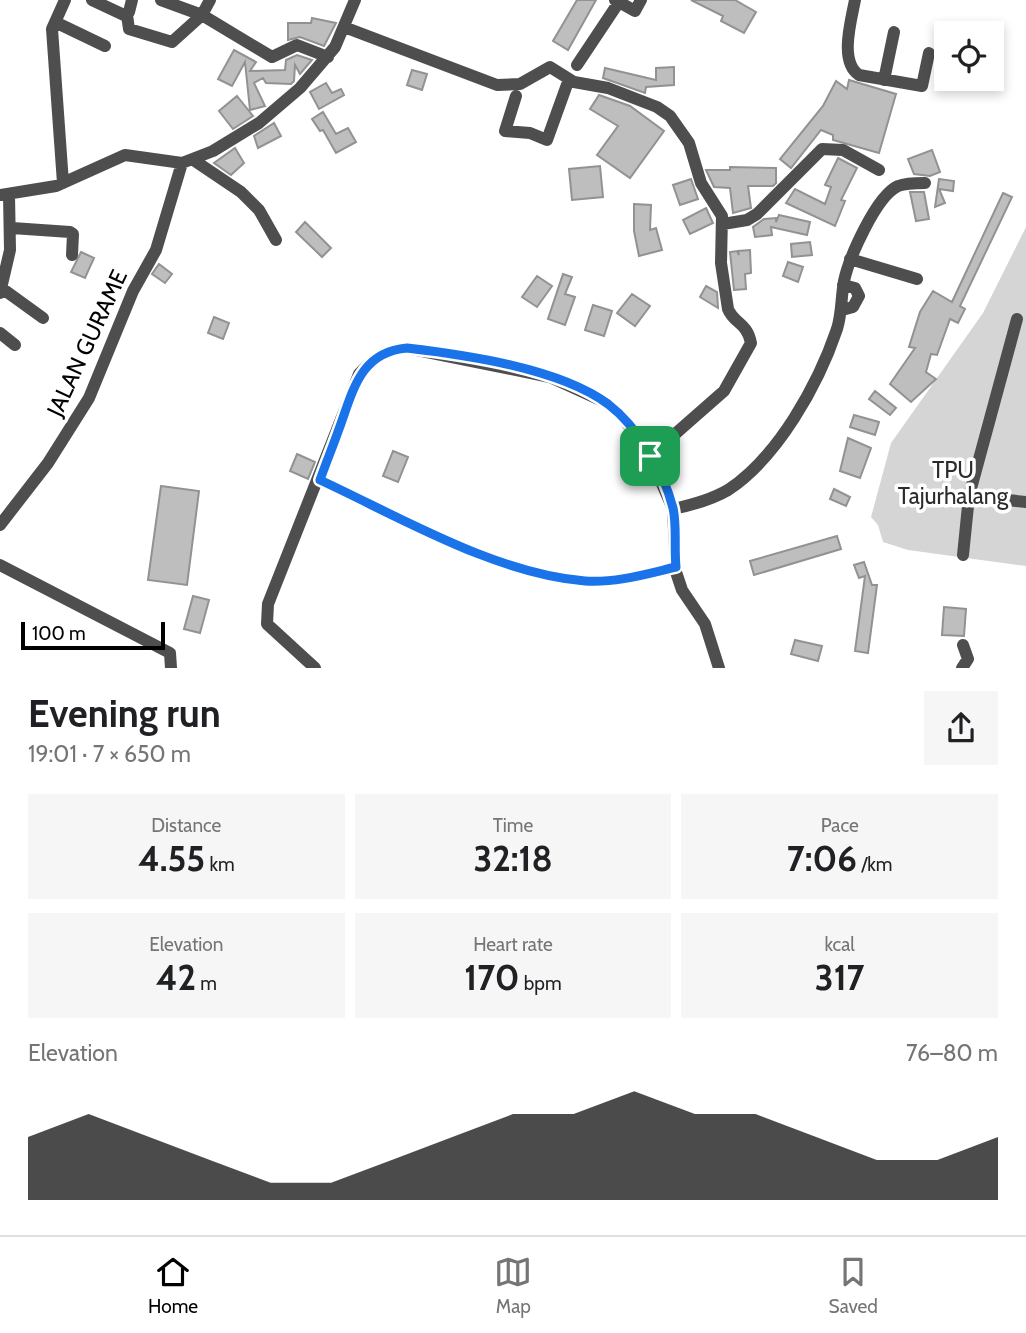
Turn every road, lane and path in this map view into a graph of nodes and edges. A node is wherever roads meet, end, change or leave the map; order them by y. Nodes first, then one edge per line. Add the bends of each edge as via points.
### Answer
1 (65, 0) edge
2 (92, 0) edge
3 (132, 0) edge
4 (161, 0) edge
5 (210, 0) edge
6 (355, 0) edge
7 (641, 0) edge
8 (855, 0) edge
9 (617, 1) edge
10 (127, 15) junction
11 (202, 15) junction
12 (55, 22) junction
13 (344, 27) junction
14 (894, 32) dead end
15 (105, 46) dead end
16 (929, 53) dead end
17 (328, 57) junction
18 (577, 65) dead end
19 (569, 79) junction
20 (884, 80) junction
21 (516, 96) dead end
22 (189, 162) junction
23 (878, 170) dead end
24 (63, 183) junction
25 (925, 183) dead end
26 (5, 195) edge
27 (723, 224) junction
28 (12, 228) junction
29 (276, 240) dead end
30 (72, 255) dead end
31 (850, 259) junction
32 (917, 279) dead end
33 (1, 291) edge
34 (43, 318) dead end
35 (1017, 319) dead end
36 (0, 333) edge
37 (15, 345) dead end
38 (650, 456) junction
39 (320, 480) junction
40 (969, 496) junction
41 (1026, 502) edge
42 (673, 509) junction
43 (0, 525) edge
44 (963, 555) dead end
45 (0, 565) edge
46 (676, 567) junction
47 (963, 645) dead end
48 (313, 667) edge
49 (171, 668) edge
50 (719, 668) edge
51 (962, 668) edge

1 - 12 street
2 - 10 street
3 - 10 street
4 - 11 street
5 - 11 street
6 - 13 street
7 - 9 street via 635,11
8 - 20 street via 848,62 859,75
9 - 18 street
10 - 11 street via 129,29 172,42
11 - 17 street via 272,57 297,45
12 - 15 street
12 - 24 street
13 - 17 street
13 - 19 street via 492,84 520,83 546,67
14 - 20 street
16 - 20 street via 922,86
17 - 22 street via 282,105
19 - 21 street via 547,140 505,131
19 - 27 street via 608,88 670,116 689,143 701,183
22 - 24 street via 125,155
22 - 29 street via 241,192 259,210
22 - 43 street, JALAN GURAME via 156,250 133,291 89,398 48,463
23 - 27 street via 843,150 822,149 757,214
24 - 26 street
25 - 31 street via 900,186 886,196
26 - 28 street
27 - 38 street via 721,263 729,314 746,326 751,343 724,391
28 - 30 street via 70,232
28 - 33 street
31 - 32 street
31 - 42 street via 837,329 801,405 768,454 728,490
33 - 34 street
35 - 40 street
36 - 37 street
38 - 39 street via 622,416 567,383 508,366 407,348 373,360 359,374
38 - 42 street
39 - 46 street via 475,551 568,579 611,581
39 - 48 street via 266,614 267,624
40 - 41 street
40 - 44 street
42 - 46 street
45 - 49 street via 170,653
46 - 50 street via 682,590 705,624
47 - 51 street via 968,659

